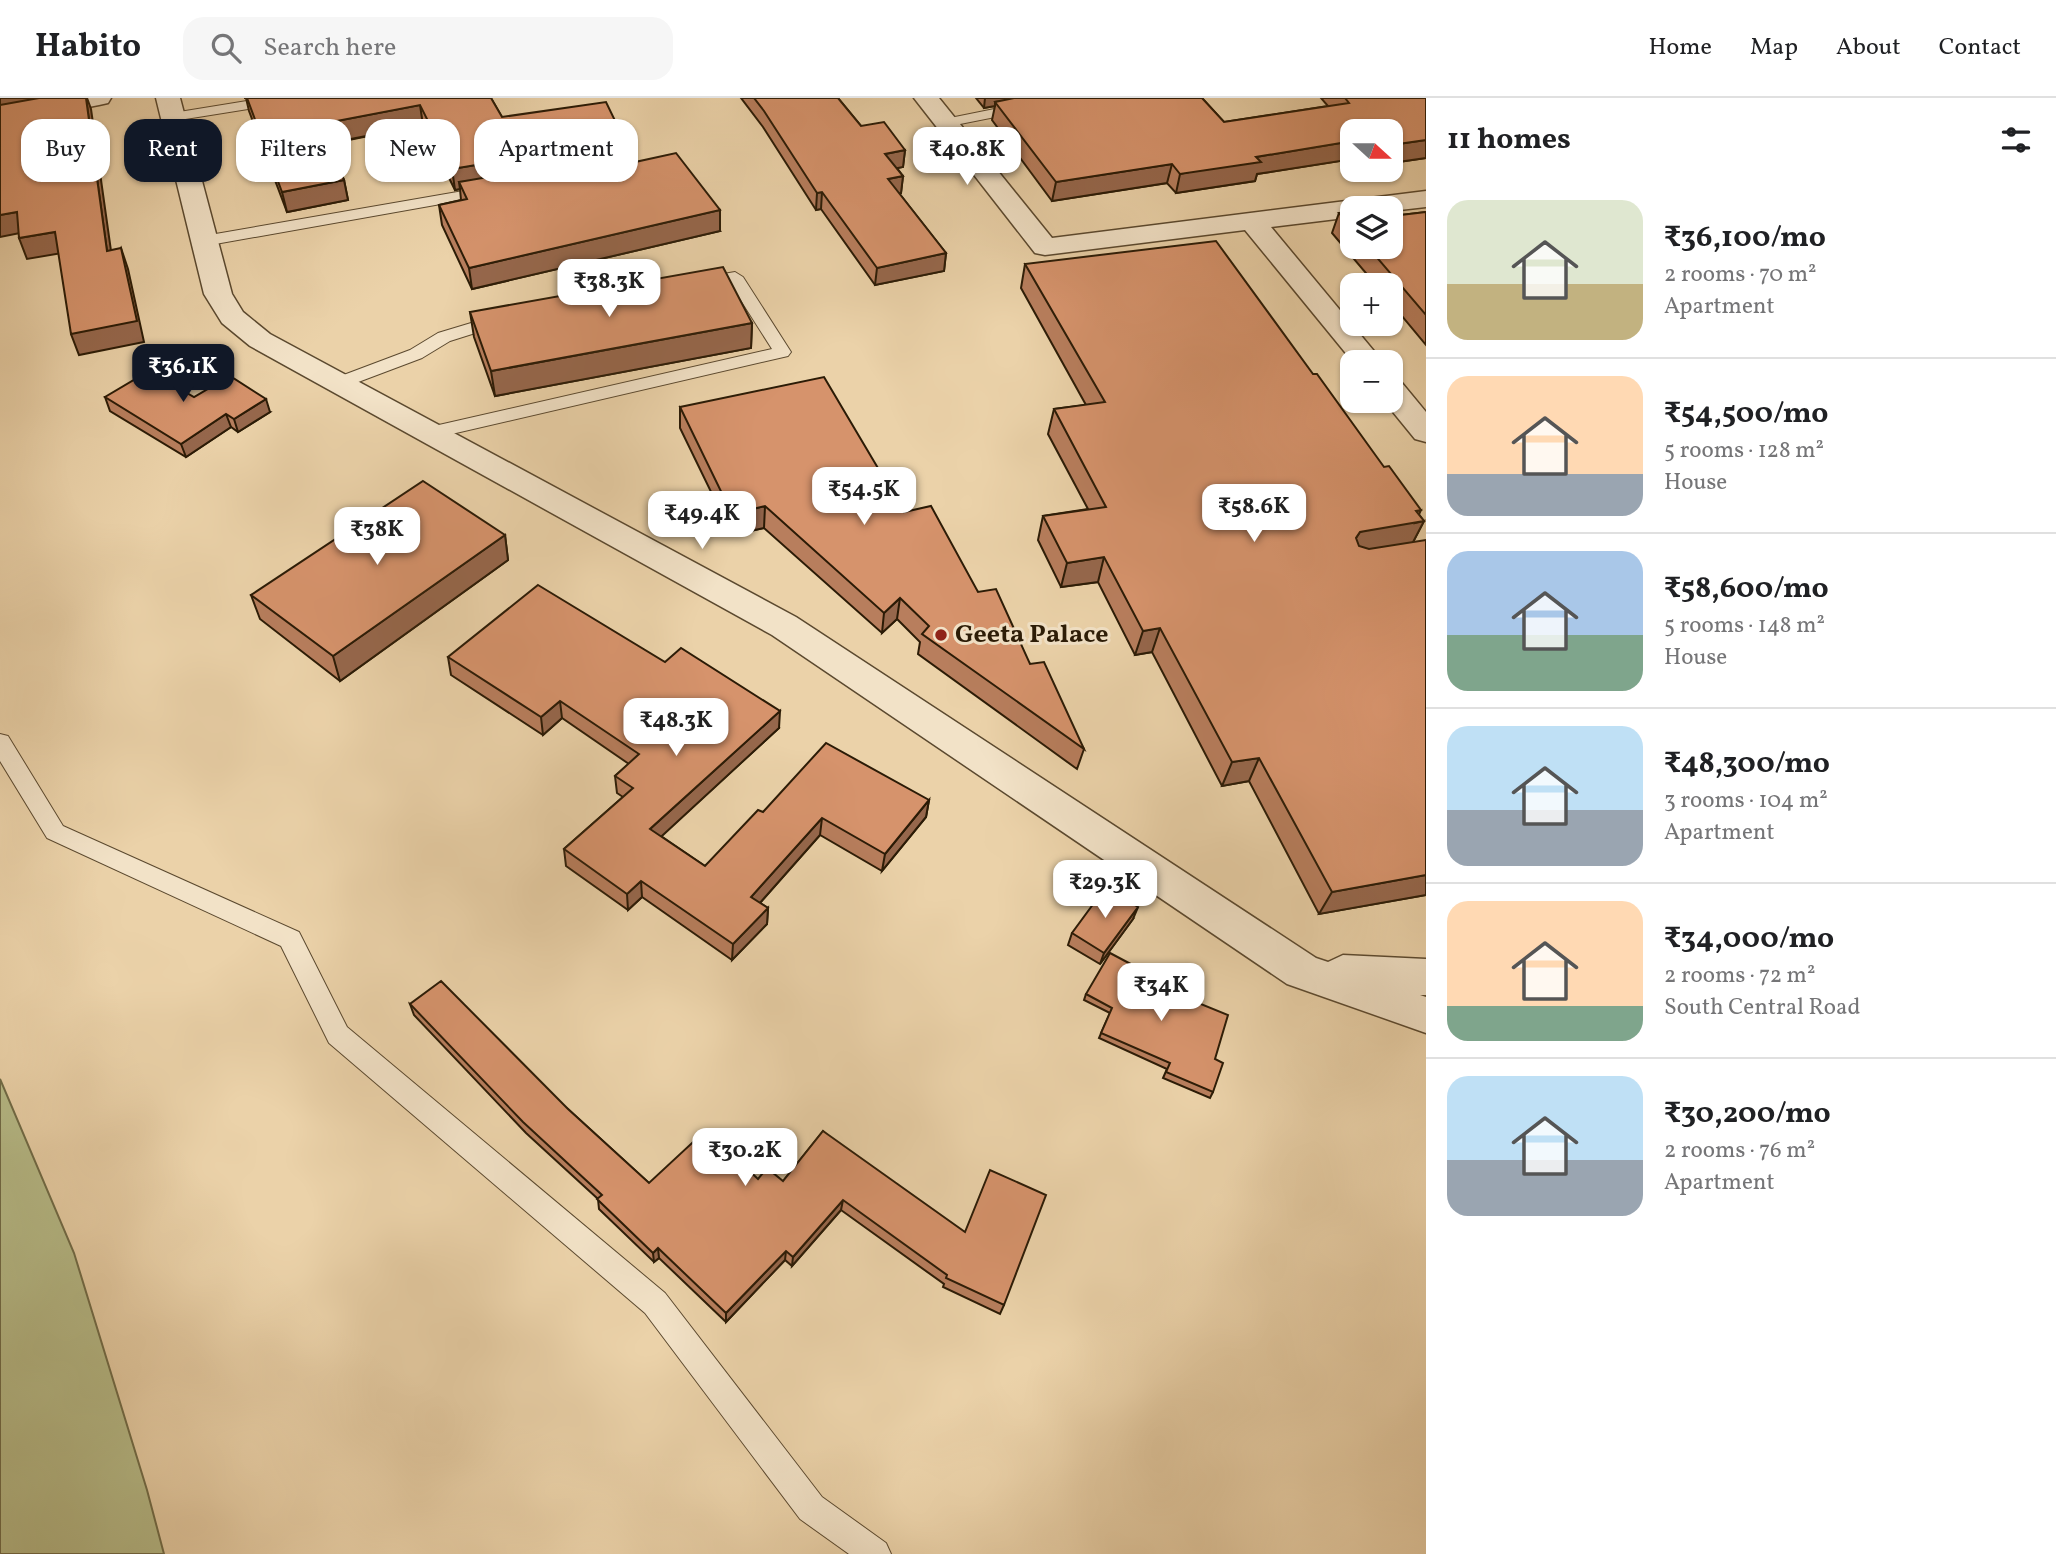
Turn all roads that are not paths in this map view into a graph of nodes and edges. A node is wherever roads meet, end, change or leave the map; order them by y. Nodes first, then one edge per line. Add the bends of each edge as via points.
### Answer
1 (99, 98) edge
2 (292, 98) edge
3 (926, 98) edge
4 (1071, 98) edge
5 (171, 108) edge
6 (0, 117) edge
7 (945, 123) junction
8 (509, 188) edge
9 (1418, 208) edge
10 (1340, 210) edge
11 (1426, 216) edge
12 (1252, 222) junction
13 (204, 241) junction
14 (681, 287) edge
15 (517, 316) edge
16 (1358, 350) edge
17 (339, 383) junction
18 (1403, 404) edge
19 (1426, 432) edge
20 (430, 433) junction
21 (0, 742) edge
22 (1302, 971) junction
23 (1426, 977) edge
24 (1426, 1015) edge
25 (876, 1554) edge

1 - 6 street
2 - 5 lane
3 - 7 street
4 - 7 lane
5 - 13 street
7 - 12 street via 1045,247
8 - 13 lane
9 - 11 lane
10 - 12 street
12 - 16 street
13 - 17 street via 218,294 232,317 260,340
14 - 20 lane via 735,277 782,352
15 - 17 lane via 444,337 416,354
17 - 20 street
18 - 19 street
20 - 22 street via 784,626
21 - 25 lane via 55,832 290,939 338,1035 655,1303 811,1508
22 - 23 street
22 - 24 street

